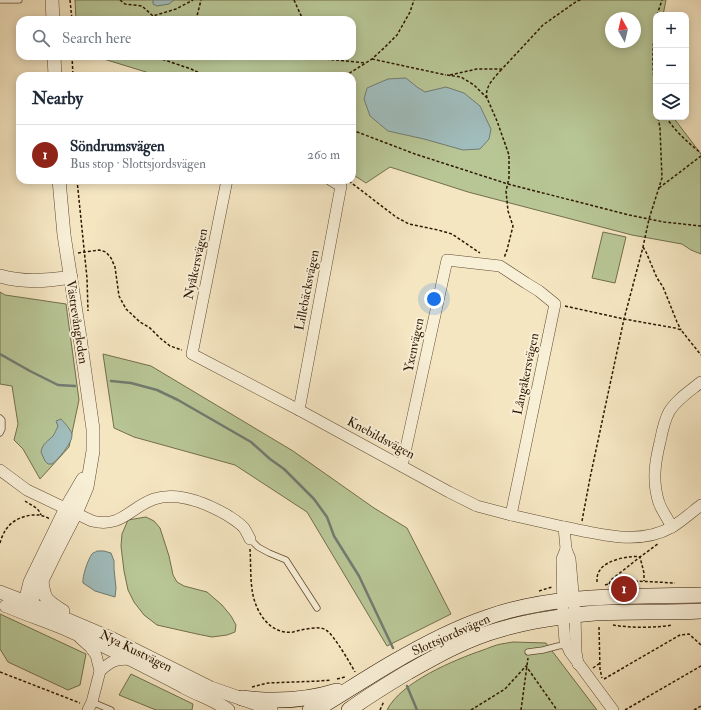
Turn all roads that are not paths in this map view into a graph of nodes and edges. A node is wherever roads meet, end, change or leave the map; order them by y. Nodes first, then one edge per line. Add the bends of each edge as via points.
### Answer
1 (0, 0) edge
2 (19, 0) edge
3 (52, 0) edge
4 (53, 16) edge
5 (54, 60) edge
6 (54, 72) edge
7 (60, 184) edge
8 (226, 184) edge
9 (337, 184) edge
10 (500, 266) joint
11 (0, 276) edge
12 (70, 277) junction
13 (192, 354) joint
14 (701, 382) edge
15 (299, 410) junction
16 (0, 418) edge
17 (0, 433) edge
18 (402, 466) junction
19 (0, 470) edge
20 (701, 505) edge
21 (71, 511) junction
22 (511, 516) junction
23 (564, 527) junction
24 (672, 527) junction
25 (250, 539) joint
26 (36, 582) junction
27 (659, 589) dead end
28 (682, 596) junction
29 (701, 596) edge
30 (4, 599) edge
31 (568, 600) junction
32 (26, 602) junction
33 (317, 608) dead end
34 (701, 611) edge
35 (569, 616) junction
36 (47, 621) junction
37 (78, 629) junction
38 (567, 645) junction
39 (528, 652) road end
40 (131, 659) junction
41 (578, 664) junction
42 (100, 671) junction
43 (358, 678) junction
44 (242, 698) junction
45 (90, 707) edge
46 (111, 710) edge
47 (228, 710) edge
48 (272, 710) edge
49 (310, 710) edge
50 (349, 710) edge
51 (613, 710) edge

1 - 2 lane
3 - 4 street
5 - 6 street
7 - 12 street, Västrevångleden
8 - 13 street, Nyåkersvägen
9 - 15 street, Lillebäcksvägen via 340,186
10 - 18 street, Yxenvägen via 447,260
10 - 22 street, Långåkersvägen via 555,304
11 - 12 street via 24,281
12 - 21 street, Västrevångleden via 93,451 91,463
13 - 15 street, Knebildsvägen
14 - 24 street via 670,412 658,450 654,474 655,488 659,504
15 - 18 street, Knebildsvägen
16 - 17 lane
18 - 22 street, Knebildsvägen via 477,506
19 - 21 street via 27,490
20 - 24 street, Knebildsvägen
21 - 25 street via 101,523 108,523 123,518 155,499 188,498 213,507 234,519 244,527
21 - 26 street, Västrevångleden
22 - 23 street, Knebildsvägen
23 - 24 street, Knebildsvägen via 606,536 634,537 654,535
23 - 31 street via 566,549 562,560
25 - 33 lane via 258,547 286,560
26 - 30 street
26 - 32 street, Västrevångleden via 36,593
26 - 37 street via 48,602 78,619
27 - 28 lane
28 - 29 main road, Slottsjordsvägen
28 - 31 main road, Slottsjordsvägen via 598,594
30 - 32 street, Nya Kustvägen
30 - 36 street, Nya Kustvägen via 28,615
31 - 35 street
31 - 43 main road, Slottsjordsvägen via 543,603 488,617 464,626
32 - 36 street via 32,613
32 - 37 street, Nya Kustvägen
34 - 35 main road, Slottsjordsvägen via 620,612
35 - 38 street via 565,636
35 - 41 street
35 - 50 main road, Slottsjordsvägen via 508,627 460,644 435,656
36 - 37 street, Nya Kustvägen
37 - 40 street, Nya Kustvägen
37 - 42 street via 96,655
37 - 44 street, Nya Kustvägen via 113,639 212,688
38 - 39 lane
38 - 41 street
40 - 42 street via 114,660
40 - 47 street, Nya Kustvägen
41 - 51 street
42 - 45 street
43 - 44 main road via 324,695 271,701
43 - 49 main road, Slottsjordsvägen via 328,702
44 - 48 street, Nya Kustvägen
45 - 46 lane

